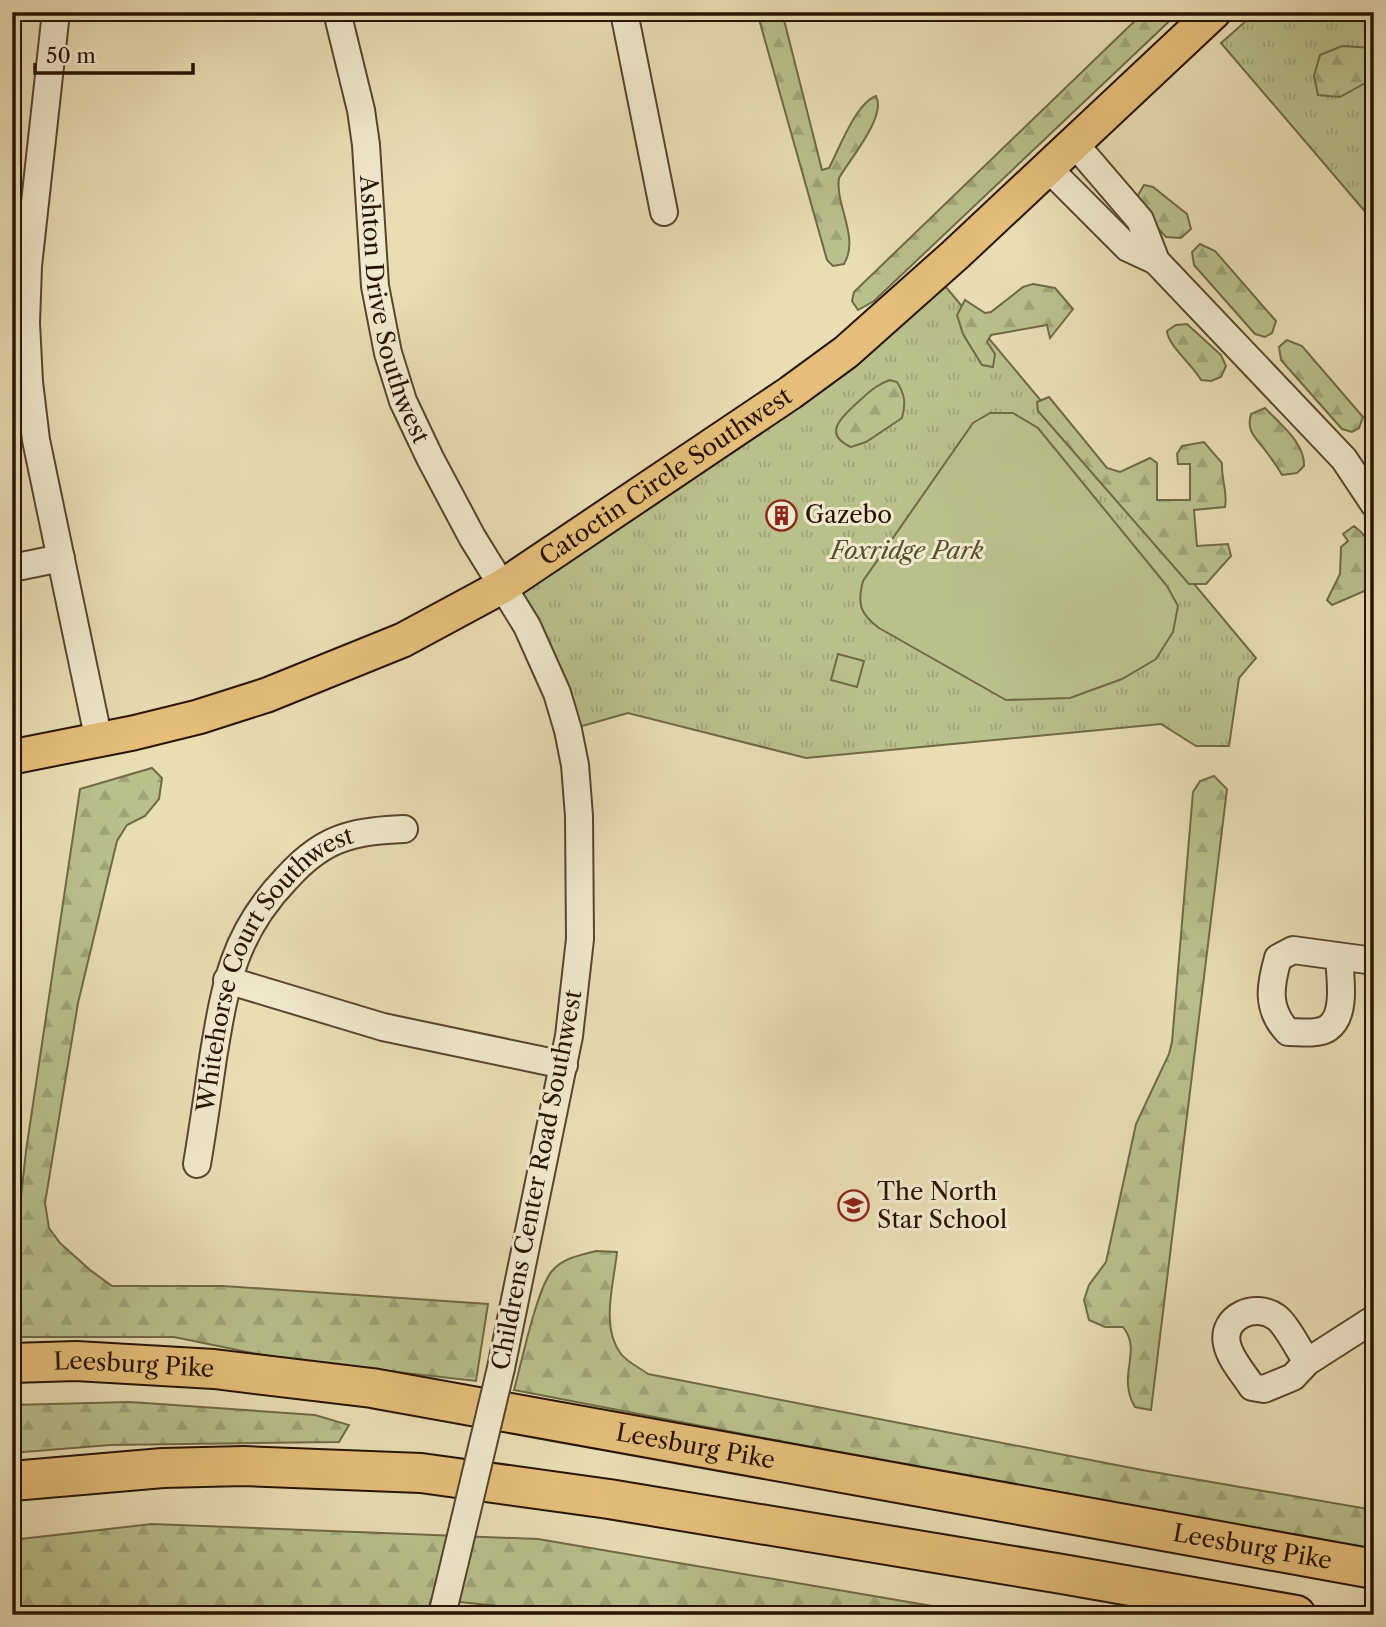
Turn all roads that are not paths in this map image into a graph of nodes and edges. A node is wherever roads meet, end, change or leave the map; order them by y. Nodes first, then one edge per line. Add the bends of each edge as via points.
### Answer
1 (56, 12) edge
2 (337, 12) edge
3 (624, 12) edge
4 (1214, 12) edge
5 (1074, 142) junction
6 (1047, 167) junction
7 (664, 212) dead end
8 (1156, 261) junction
9 (1374, 504) edge
10 (61, 558) junction
11 (12, 568) edge
12 (503, 586) junction
13 (99, 741) junction
14 (12, 757) edge
15 (404, 829) dead end
16 (1339, 957) dead end
17 (1374, 961) edge
18 (227, 980) junction
19 (564, 1065) junction
20 (197, 1164) dead end
21 (1374, 1319) edge
22 (1307, 1362) dead end
23 (12, 1363) edge
24 (12, 1481) edge
25 (1374, 1569) edge
26 (442, 1615) edge
27 (1296, 1615) edge

1 - 10 street via 26,323 36,440
2 - 12 street, Ashton Drive Southwest via 361,110 375,286 388,354 403,401 430,458
3 - 7 street
4 - 5 main road, Catoctin Circle Southwest
5 - 6 main road, Catoctin Circle Southwest
5 - 8 street via 1140,220
6 - 8 street via 1128,248
6 - 12 main road, Catoctin Circle Southwest via 846,352
8 - 9 street via 1344,459
10 - 11 street
10 - 13 street
12 - 13 main road, Catoctin Circle Southwest via 403,640 322,675 198,717
12 - 19 street, Childrens Center Road Southwest via 557,693 575,765 580,939
13 - 14 main road, Catoctin Circle Southwest
15 - 18 street, Whitehorse Court Southwest via 346,837 325,846 293,871 254,918
16 - 17 street
18 - 19 street via 383,1027
18 - 20 street, Whitehorse Court Southwest
19 - 26 street, Childrens Center Road Southwest, bridge via 501,1368
21 - 22 street
23 - 25 highway, Leesburg Pike via 76,1361 214,1369 372,1388
24 - 27 highway via 244,1466 421,1473 636,1503

